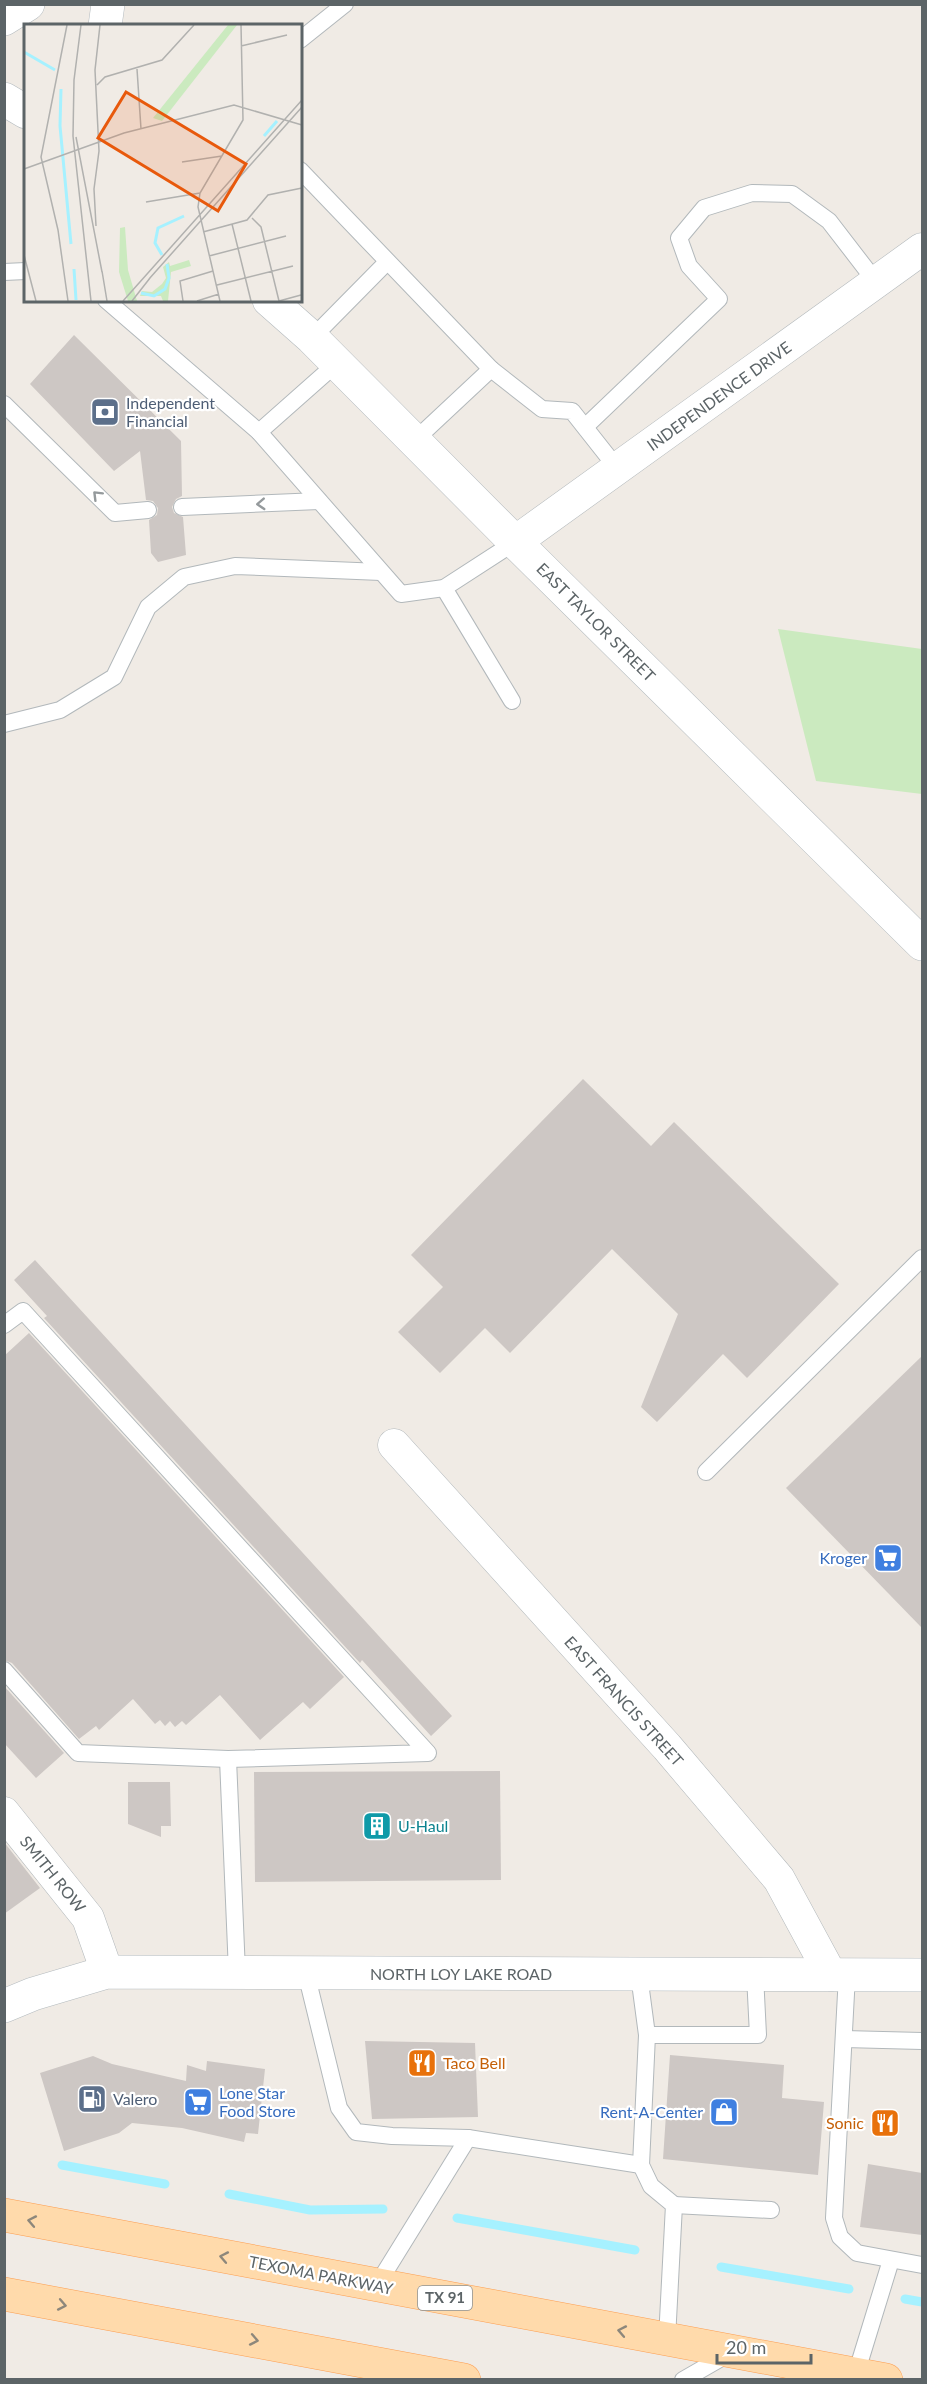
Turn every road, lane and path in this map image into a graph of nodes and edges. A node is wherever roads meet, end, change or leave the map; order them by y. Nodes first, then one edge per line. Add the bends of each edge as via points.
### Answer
1 (28, 4) edge
2 (108, 4) edge
3 (345, 4) edge
4 (4, 19) edge
5 (105, 24) edge
6 (302, 38) edge
7 (4, 99) edge
8 (24, 111) edge
9 (302, 172) edge
10 (922, 249) edge
11 (387, 262) junction
12 (24, 271) edge
13 (4, 272) edge
14 (876, 282) junction
15 (108, 302) edge
16 (271, 302) edge
17 (312, 338) junction
18 (337, 363) junction
19 (491, 369) junction
20 (4, 404) edge
21 (586, 426) junction
22 (259, 432) junction
23 (414, 441) junction
24 (617, 468) junction
25 (319, 501) junction
26 (182, 507) dead end
27 (148, 510) dead end
28 (515, 542) junction
29 (381, 572) junction
30 (444, 588) junction
31 (512, 701) dead end
32 (4, 723) edge
33 (922, 944) edge
34 (922, 1258) edge
35 (4, 1325) edge
36 (394, 1445) dead end
37 (706, 1472) dead end
38 (4, 1670) edge
39 (228, 1759) junction
40 (4, 1813) edge
41 (107, 1972) junction
42 (237, 1972) junction
43 (306, 1973) junction
44 (639, 1975) junction
45 (755, 1975) junction
46 (839, 1975) junction
47 (922, 1976) edge
48 (4, 2006) edge
49 (647, 2035) junction
50 (843, 2039) junction
51 (922, 2041) edge
52 (468, 2138) junction
53 (641, 2165) junction
54 (674, 2205) junction
55 (771, 2210) dead end
56 (4, 2215) edge
57 (891, 2260) junction
58 (922, 2265) edge
59 (377, 2285) junction
60 (4, 2294) edge
61 (667, 2339) junction
62 (733, 2351) junction
63 (871, 2377) edge
64 (464, 2379) edge
65 (683, 2379) edge

1 - 4 main road
2 - 5 main road
3 - 6 lane
7 - 8 main road
9 - 11 lane
10 - 14 street, INDEPENDENCE DRIVE
11 - 17 lane
11 - 19 lane
12 - 13 lane
14 - 21 lane via 829,220 792,194 752,193 704,208 679,238 689,266 719,299
14 - 24 street, INDEPENDENCE DRIVE
15 - 22 lane
16 - 17 main road, EAST TAYLOR STREET
17 - 18 main road, EAST TAYLOR STREET
18 - 22 lane
18 - 23 main road, EAST TAYLOR STREET
19 - 21 lane via 542,409 572,411
19 - 23 lane
27 -> 20 lane via 115,513
21 - 24 lane
22 - 25 lane
23 - 28 main road, EAST TAYLOR STREET
24 - 28 street, INDEPENDENCE DRIVE
25 -> 26 lane
25 - 29 lane
28 - 30 lane
28 - 33 main road, EAST TAYLOR STREET
29 - 30 lane via 400,594
29 - 32 lane via 235,566 184,577 148,607 114,677 60,710
30 - 31 lane
34 - 37 lane
35 - 39 lane via 22,1311 428,1753
36 - 46 street, EAST FRANCIS STREET via 659,1738 779,1880
38 - 39 lane via 78,1753
39 - 42 lane
40 - 41 street, SMITH ROW via 88,1918
41 - 42 main road, NORTH LOY LAKE ROAD
41 - 48 main road, NORTH LOY LAKE ROAD
42 - 43 main road, NORTH LOY LAKE ROAD
43 - 44 main road, NORTH LOY LAKE ROAD
43 - 52 lane via 339,2108 356,2132
44 - 45 main road, NORTH LOY LAKE ROAD
44 - 49 lane
45 - 46 main road, NORTH LOY LAKE ROAD
45 - 49 lane via 758,2035
46 - 47 main road, NORTH LOY LAKE ROAD
46 - 50 lane
49 - 53 lane
50 - 51 lane
50 - 57 lane via 834,2218 840,2237 857,2253
52 - 53 lane
52 - 59 lane
53 - 54 lane via 651,2186
54 - 55 lane
54 - 61 lane
59 -> 56 main road, TEXOMA PARKWAY / TX 91
57 - 58 lane
57 - 63 lane
61 -> 59 main road, TEXOMA PARKWAY / TX 91
60 -> 64 main road
61 - 62 main road, TEXOMA PARKWAY / TX 91
62 - 63 main road, TEXOMA PARKWAY / TX 91
62 - 65 lane

